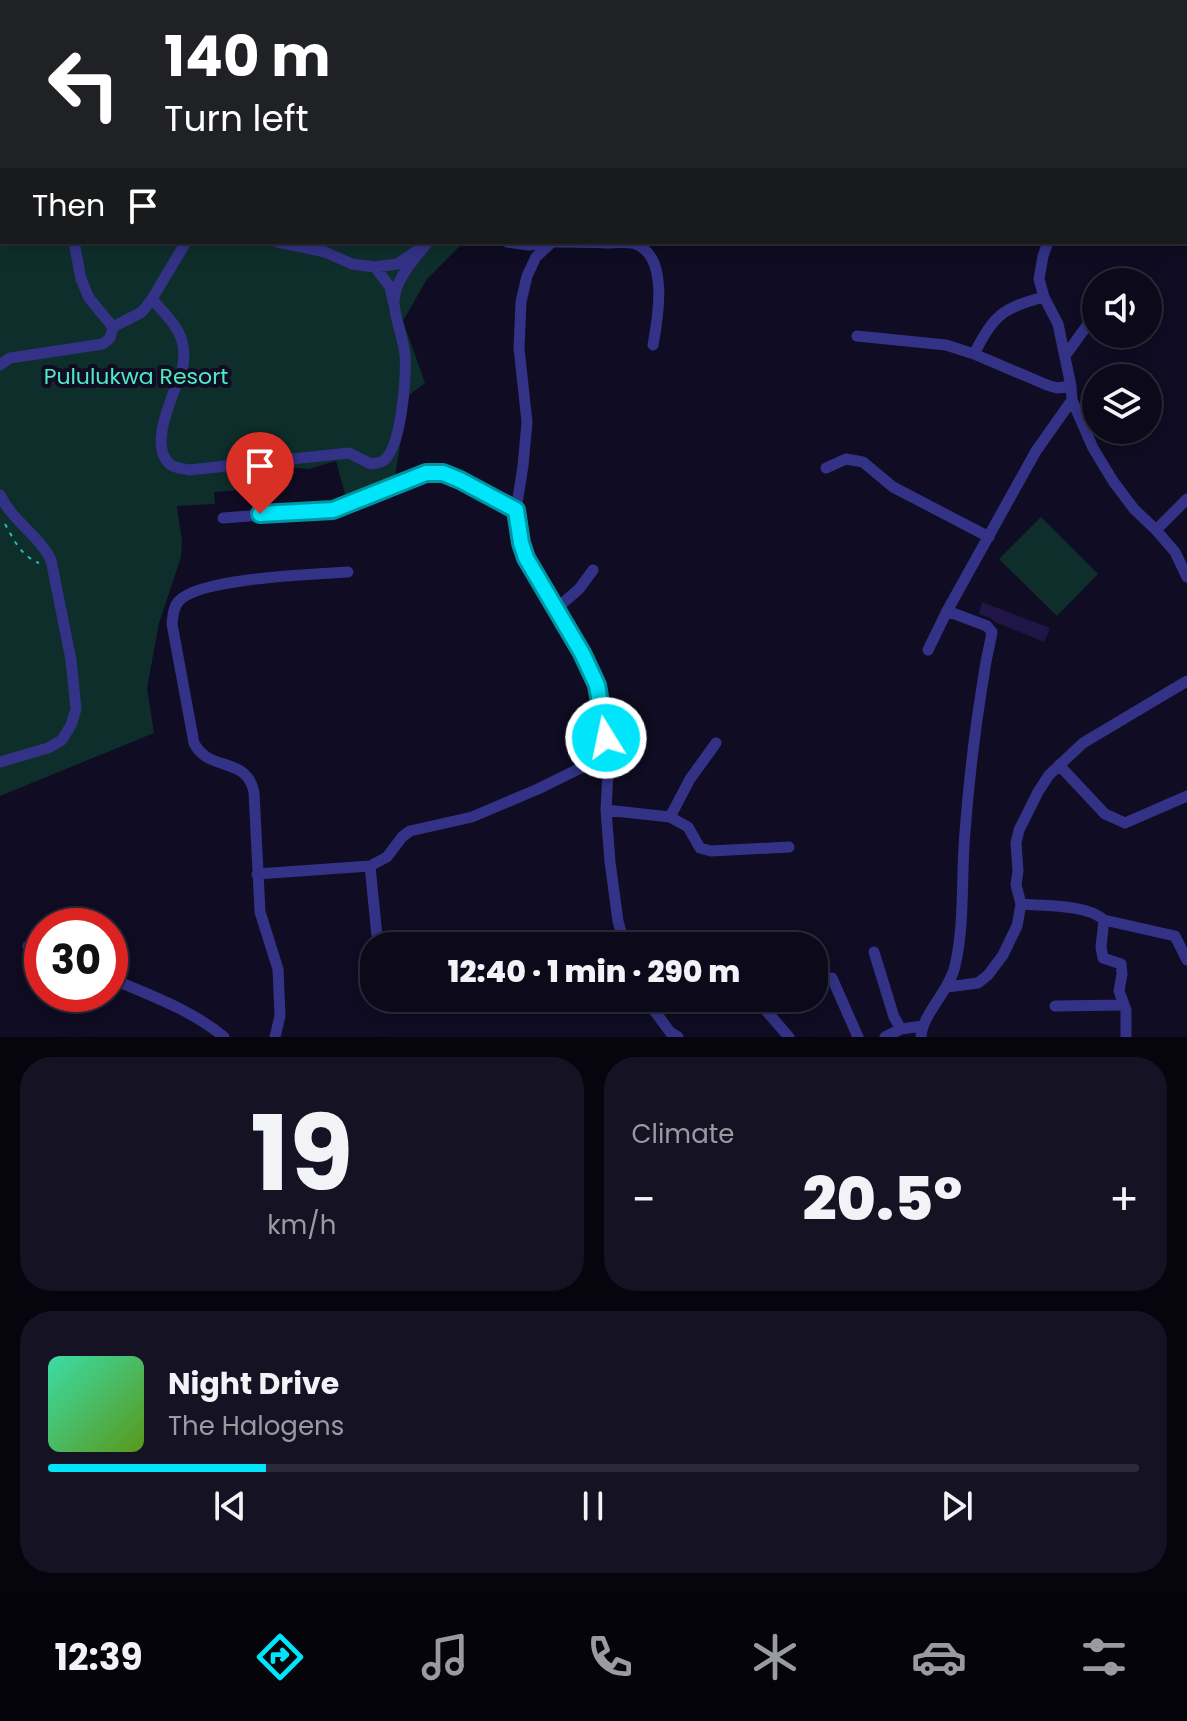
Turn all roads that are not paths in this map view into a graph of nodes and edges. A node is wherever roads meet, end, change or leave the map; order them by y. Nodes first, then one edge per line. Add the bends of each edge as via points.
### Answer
1 (74, 244) edge
2 (185, 244) edge
3 (287, 244) edge
4 (426, 244) edge
5 (426, 244) edge
6 (551, 244) edge
7 (633, 244) edge
8 (1046, 244) edge
9 (375, 267) junction
10 (1044, 297) junction
11 (152, 299) junction
12 (394, 302) junction
13 (113, 327) junction
14 (1082, 332) edge
15 (857, 336) dead end
16 (653, 345) dead end
17 (974, 354) junction
18 (1065, 356) junction
19 (0, 365) edge
20 (1071, 386) junction
21 (1072, 400) junction
22 (826, 468) dead end
23 (0, 495) edge
24 (1187, 499) edge
25 (516, 510) junction
26 (223, 518) dead end
27 (1156, 530) junction
28 (989, 537) junction
29 (593, 570) dead end
30 (348, 572) dead end
31 (1187, 577) edge
32 (556, 609) junction
33 (947, 611) junction
34 (928, 650) dead end
35 (1187, 681) edge
36 (716, 743) dead end
37 (609, 754) junction
38 (0, 762) edge
39 (1059, 765) junction
40 (1187, 796) edge
41 (606, 810) junction
42 (670, 817) junction
43 (789, 847) dead end
44 (370, 866) junction
45 (257, 874) junction
46 (1021, 904) junction
47 (1104, 920) junction
48 (377, 932) edge
49 (621, 932) edge
50 (874, 952) dead end
51 (1187, 960) edge
52 (832, 978) dead end
53 (128, 986) edge
54 (947, 987) junction
55 (1123, 1005) junction
56 (1055, 1006) dead end
57 (655, 1012) edge
58 (767, 1012) edge
59 (901, 1029) junction
60 (922, 1032) edge
61 (224, 1037) edge
62 (275, 1037) edge
63 (678, 1037) edge
64 (789, 1037) edge
65 (858, 1037) edge
66 (885, 1037) edge
67 (1126, 1037) edge

1 - 13 street via 89,298
2 - 11 street
3 - 9 street
4 - 9 street via 397,264
5 - 12 street
6 - 25 street via 536,257 521,302 519,348 527,422
7 - 16 street via 650,257 659,282
8 - 10 street via 1039,279
9 - 12 street
10 - 17 street via 1005,310 993,320
10 - 18 street via 1058,324
11 - 12 street via 183,342 184,363 161,439 172,466 189,470 349,453 371,464 384,461 395,446 405,387 405,354
11 - 13 street via 142,312
13 - 19 street via 103,344 17,356
14 - 18 street
15 - 17 street via 946,345
17 - 20 street via 1047,385
18 - 20 street
20 - 21 street
21 - 27 street via 1113,481
21 - 28 street via 1036,451
22 - 28 street via 846,459 863,462 893,487
23 - 38 street via 47,552 52,566 76,709 62,740
24 - 27 street
25 - 26 street via 443,473 426,473 333,510
25 - 32 street via 526,558
27 - 31 street
28 - 33 street
29 - 32 street
30 - 45 street via 237,581 185,595 173,612 194,743 199,753 243,771 251,780
32 - 37 street via 597,685
33 - 34 street
33 - 54 street via 992,632 971,771 960,929
35 - 39 street via 1083,743
36 - 42 street
37 - 41 street
37 - 44 street via 472,817 410,831 387,857
39 - 40 street via 1105,814 1125,823
39 - 46 street via 1043,783 1019,830 1016,885
41 - 42 street
41 - 49 street
42 - 43 street via 688,827 700,848 711,851
44 - 45 street
44 - 48 street
45 - 62 street via 260,912 278,969 280,1016
46 - 47 street via 1084,910
46 - 54 street via 1017,926 988,975 978,983
47 - 51 street via 1175,936
47 - 55 street via 1103,958 1121,964
50 - 59 street
52 - 65 street
53 - 61 street
54 - 60 street
55 - 56 street
55 - 67 street
57 - 63 street
58 - 64 street
59 - 60 street
59 - 66 street

